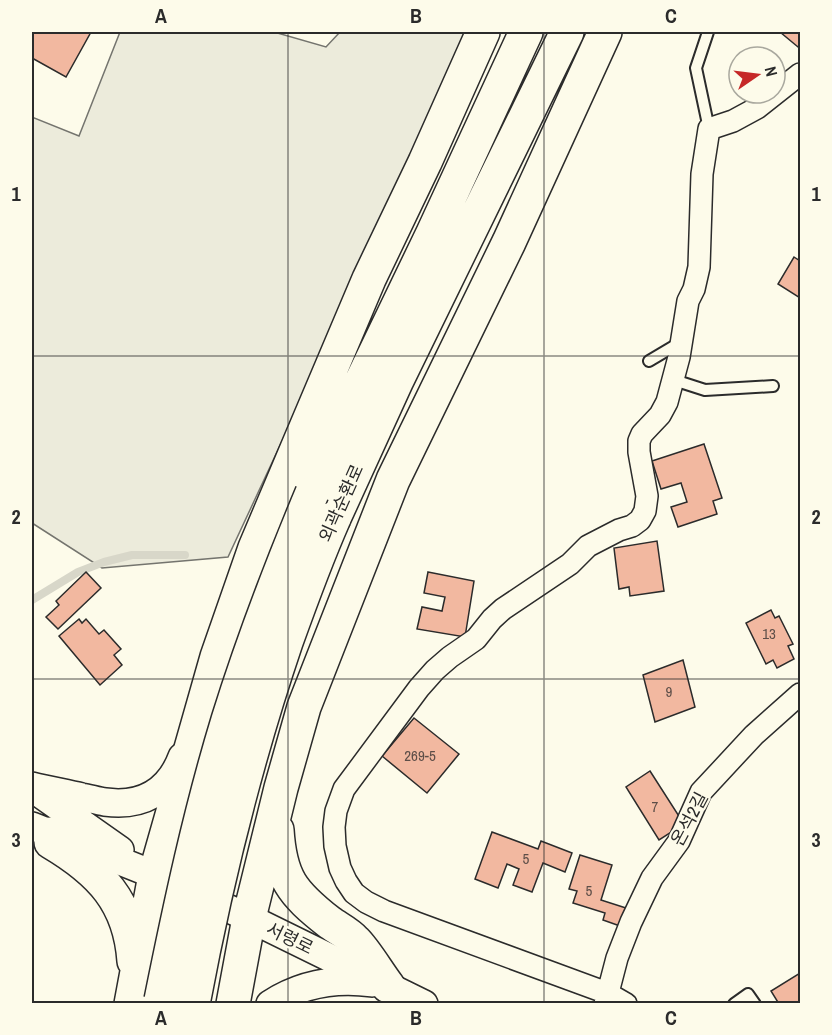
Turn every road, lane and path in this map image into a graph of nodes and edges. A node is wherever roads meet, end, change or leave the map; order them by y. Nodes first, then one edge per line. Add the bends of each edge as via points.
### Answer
1 (483, 32) edge
2 (526, 32) edge
3 (567, 32) edge
4 (605, 32) edge
5 (708, 32) edge
6 (801, 74) edge
7 (709, 129) junction
8 (681, 342) junction
9 (649, 361) dead end
10 (674, 380) junction
11 (773, 386) dead end
12 (801, 694) edge
13 (192, 747) junction
14 (32, 787) edge
15 (276, 809) junction
16 (41, 830) edge
17 (155, 875) junction
18 (249, 918) junction
19 (388, 986) junction
20 (606, 998) edge
21 (156, 1000) edge
22 (233, 1004) edge
23 (270, 1004) edge
24 (424, 1004) edge
25 (626, 1004) edge
26 (734, 1004) edge
27 (755, 1004) edge

1 - 13 highway via 369,279 255,548 217,657
2 - 21 highway, 외곽순환로, bridge via 339,428 268,602 228,721
3 - 21 highway, 외곽순환로, bridge via 397,380 321,548 255,740 204,943
4 - 15 highway via 509,242 393,480 304,707
5 - 7 lane via 696,68
6 - 7 street via 757,108
7 - 8 street via 702,174 699,267
8 - 9 lane
8 - 10 street
10 - 11 lane via 705,390
10 - 20 street via 663,409 639,441 647,496 642,517 632,526 588,546 570,564 503,609 476,639 435,670 344,789 334,821 340,868 351,889 366,902
12 - 20 street, 온석2길 via 754,735 701,792 679,841 652,878 635,913
13 - 14 street via 185,749 165,786 140,800 104,802
13 - 17 highway
14 - 17 street, 서령로
15 - 18 highway
15 - 19 highway via 279,852 286,879 302,900 355,940
16 - 17 street, 서령로
16 - 21 highway via 51,842 90,868 115,897 131,937 134,959
17 - 18 street, 서령로
17 - 21 highway
18 - 19 street, 서령로
18 - 22 highway
19 - 23 street via 359,981 326,982 296,990
19 - 24 street, 서령로
20 - 25 street
26 - 27 lane via 748,994

